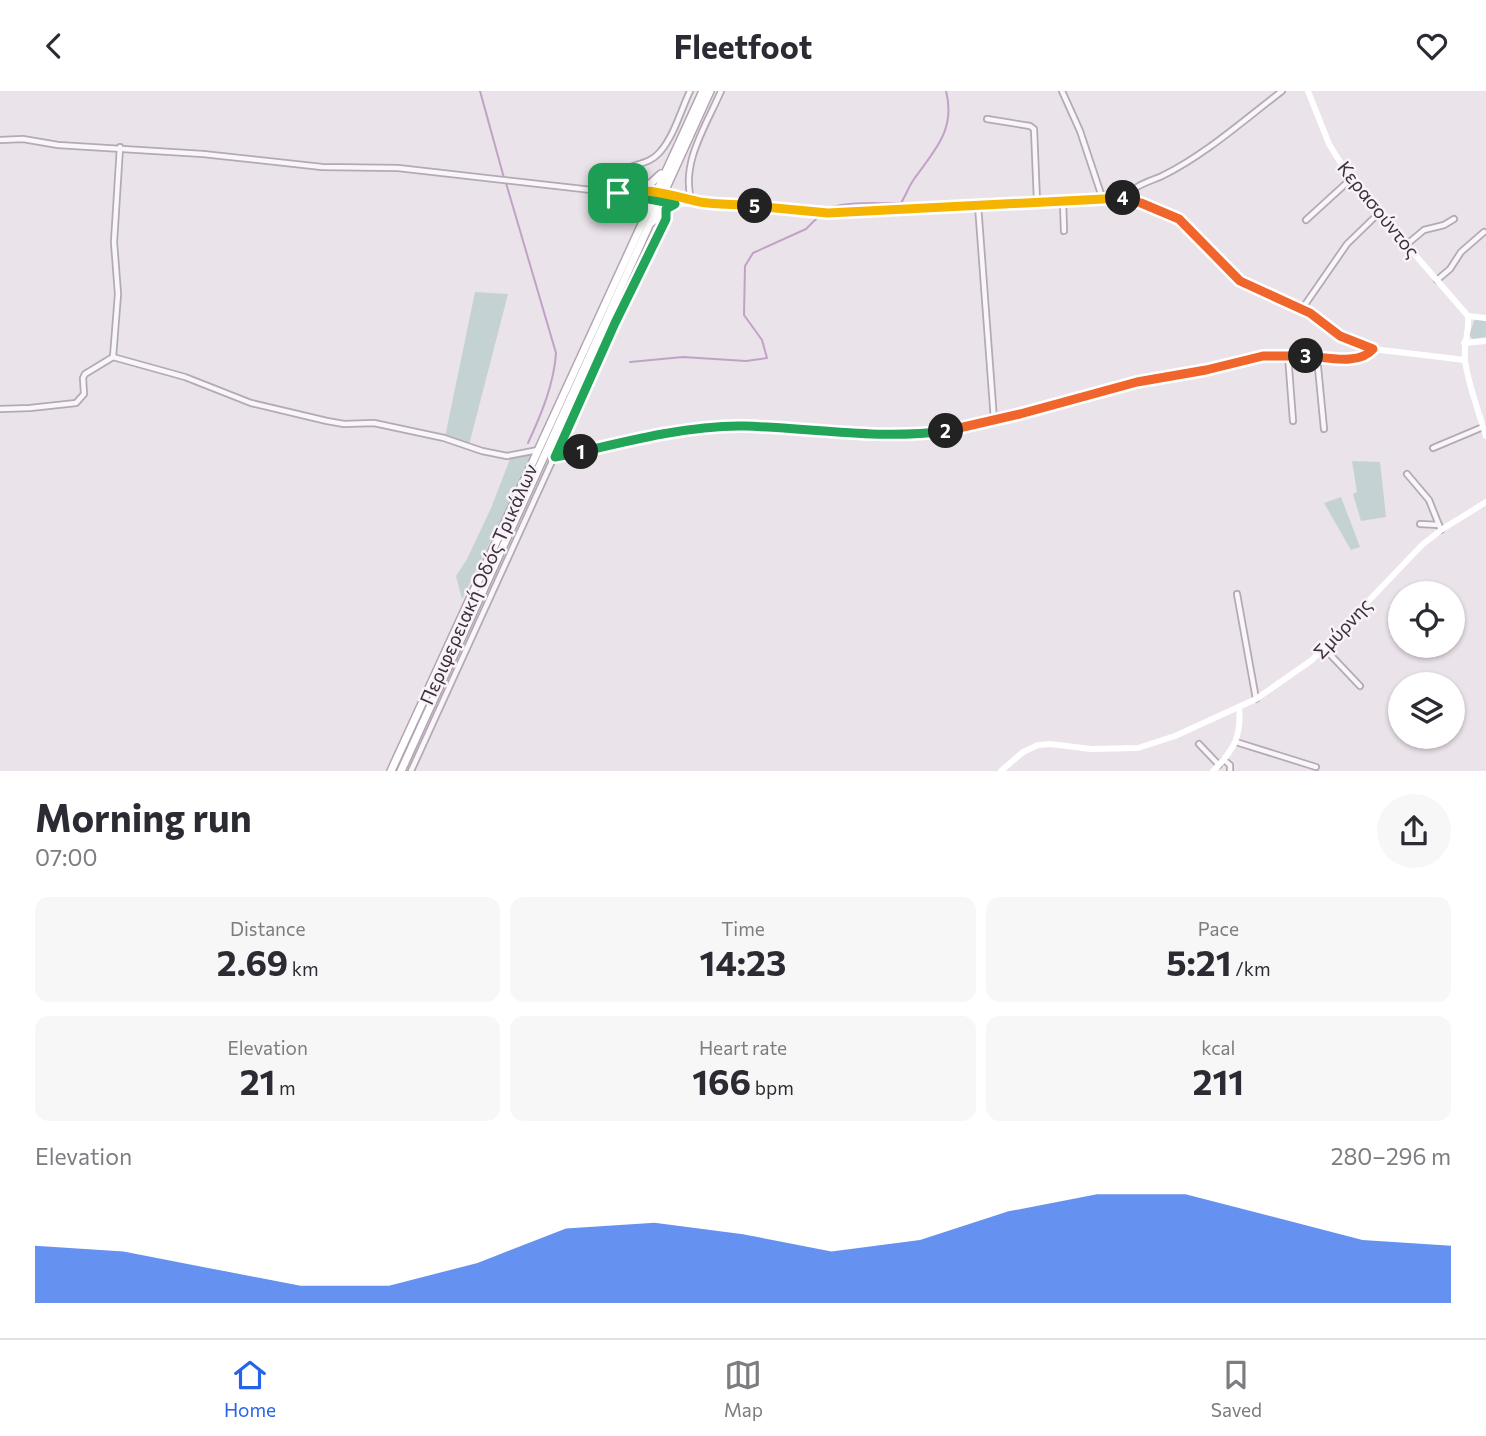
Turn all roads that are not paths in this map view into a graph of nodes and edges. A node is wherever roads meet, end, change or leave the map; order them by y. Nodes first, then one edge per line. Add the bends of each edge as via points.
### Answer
1 (690, 91) edge
2 (703, 91) edge
3 (710, 91) edge
4 (721, 91) edge
5 (1062, 91) edge
6 (1282, 91) edge
7 (1308, 91) edge
8 (988, 119) dead end
9 (0, 140) edge
10 (120, 147) junction
11 (665, 172) junction
12 (1352, 178) junction
13 (635, 191) junction
14 (615, 193) junction
15 (664, 194) junction
16 (652, 197) junction
17 (1103, 197) junction
18 (1126, 198) junction
19 (691, 199) junction
20 (1063, 201) junction
21 (660, 202) junction
22 (699, 202) junction
23 (1037, 202) junction
24 (675, 204) junction
25 (978, 205) junction
26 (666, 209) junction
27 (1380, 212) junction
28 (1454, 219) dead end
29 (1307, 220) dead end
30 (650, 225) junction
31 (1064, 231) dead end
32 (1484, 232) dead end
33 (1406, 245) junction
34 (1437, 280) junction
35 (1302, 309) junction
36 (1468, 316) junction
37 (1486, 318) edge
38 (1486, 341) edge
39 (1464, 343) junction
40 (1373, 349) junction
41 (1288, 355) junction
42 (1317, 357) junction
43 (113, 358) junction
44 (1465, 360) junction
45 (0, 409) edge
46 (995, 421) junction
47 (1293, 421) dead end
48 (1483, 427) junction
49 (1324, 429) dead end
50 (1486, 436) edge
51 (1433, 448) dead end
52 (538, 450) junction
53 (555, 457) junction
54 (1407, 474) dead end
55 (1486, 502) edge
56 (1420, 524) dead end
57 (1440, 527) junction
58 (1237, 594) dead end
59 (1324, 648) junction
60 (1360, 686) dead end
61 (1256, 699) junction
62 (1239, 707) junction
63 (1236, 742) junction
64 (1199, 744) dead end
65 (1221, 763) junction
66 (1317, 767) dead end
67 (391, 771) edge
68 (401, 771) edge
69 (411, 771) edge
70 (1001, 771) edge
71 (1213, 771) edge
72 (1230, 771) edge

1 - 14 street via 663,148 651,159 623,169
2 - 11 main road, Περιφερειακή Οδός Τρικάλων
3 - 15 main road, Περιφερειακή Οδός Τρικάλων
4 - 19 street via 690,166
5 - 17 street
6 - 18 street via 1190,159 1135,188
7 - 12 street, Κερασούντος via 1333,152
8 - 23 street via 1034,129
9 - 10 street
10 - 14 street via 322,167 398,168
10 - 43 street
11 - 13 main road
11 - 16 main road, Περιφερειακή Οδός Τρικάλων
12 - 27 street, Κερασούντος
12 - 29 street
13 - 14 street
13 - 16 street
14 - 16 street
15 - 16 street
15 - 19 street
15 - 21 main road, Περιφερειακή Οδός Τρικάλων
16 - 21 street
16 - 52 main road, Περιφερειακή Οδός Τρικάλων
17 - 18 street
17 - 20 street
18 - 35 street via 1179,219 1240,281
19 - 22 street
20 - 23 street
20 - 31 street
21 - 24 street
21 - 30 main road, Περιφερειακή Οδός Τρικάλων
22 - 24 street
22 - 25 street via 814,213
23 - 25 street
24 - 26 main road
25 - 46 street
26 - 30 main road
26 - 53 street via 666,219
27 - 33 street, Κερασούντος
27 - 35 street via 1342,250
28 - 33 street via 1424,230
30 - 68 main road, Περιφερειακή Οδός Τρικάλων
32 - 34 street
33 - 34 street, Κερασούντος
34 - 36 street, Κερασούντος
35 - 40 street via 1340,336
36 - 37 street
36 - 39 street
38 - 39 street
39 - 44 street
40 - 42 street via 1353,358
40 - 44 street
41 - 42 street
41 - 46 street via 1137,382
41 - 47 street
42 - 49 street
43 - 45 street via 85,373 84,394 76,403
43 - 52 street via 180,375 251,403 327,421 374,423 507,456
44 - 48 street
46 - 53 street via 893,436 722,427
48 - 50 street
48 - 51 street
52 - 67 main road, Περιφερειακή Οδός Τρικάλων
53 - 69 street
54 - 57 street via 1429,500
55 - 57 street, Σμύρνης
56 - 57 street
57 - 59 street, Σμύρνης
58 - 61 street
59 - 60 street
59 - 61 street, Σμύρνης
61 - 62 street, Σμύρνης
62 - 63 street
62 - 70 street, Σμύρνης via 1149,745 1124,749 1038,745
63 - 65 street
63 - 66 street
64 - 65 street
65 - 71 street
65 - 72 street via 1230,765

